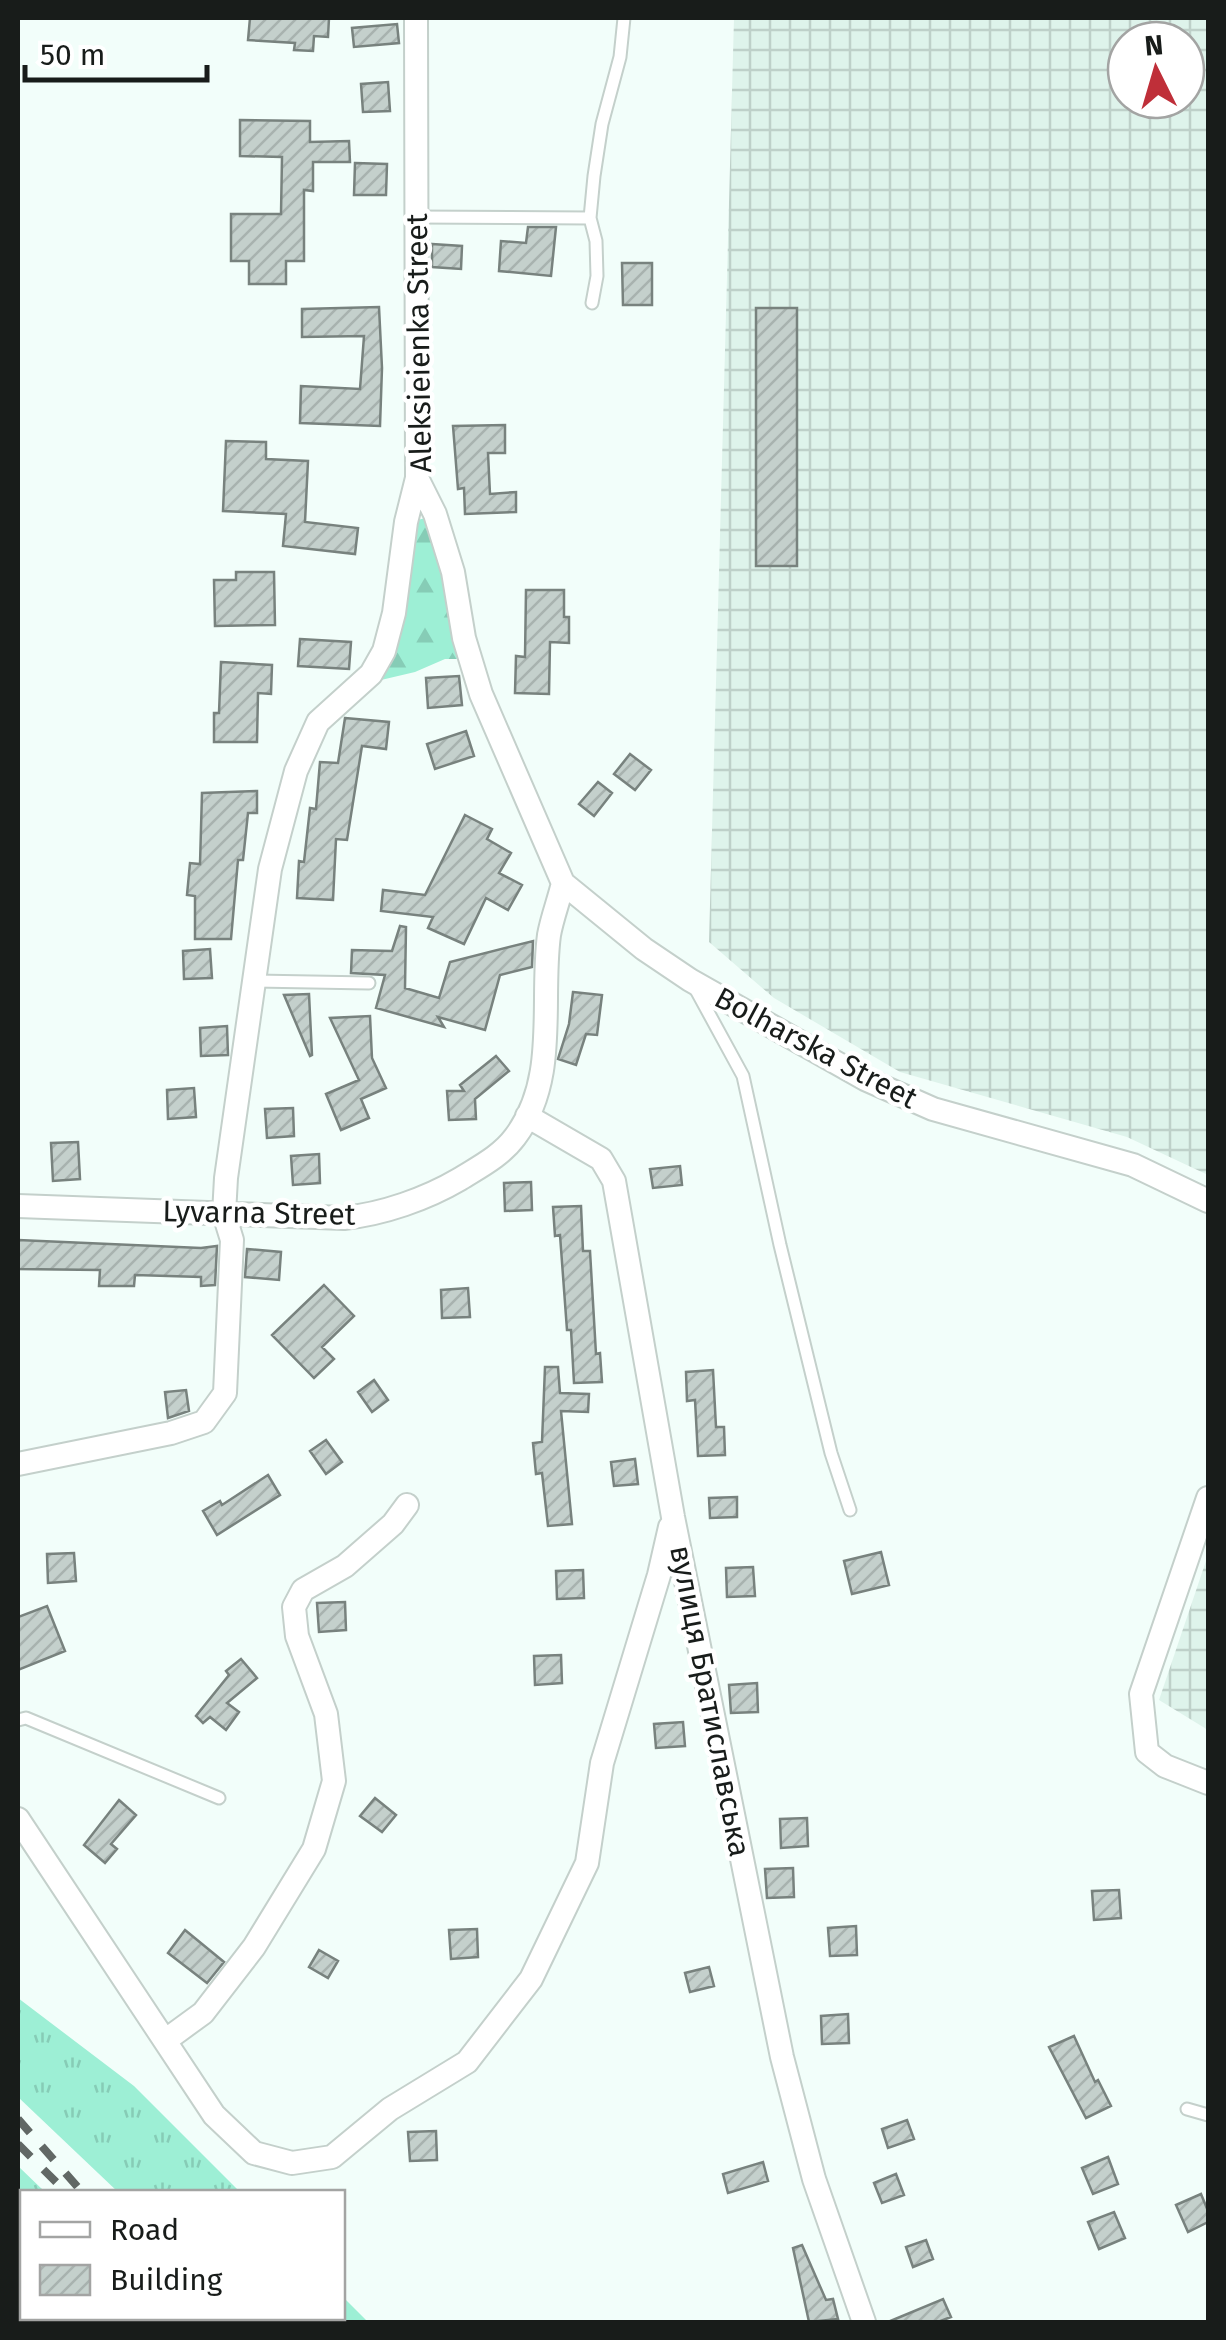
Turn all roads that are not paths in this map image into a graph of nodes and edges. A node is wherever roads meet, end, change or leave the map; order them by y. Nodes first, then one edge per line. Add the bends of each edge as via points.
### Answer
1 (416, 18) edge
2 (624, 18) edge
3 (416, 216) junction
4 (590, 218) junction
5 (592, 302) dead end
6 (417, 478) junction
7 (563, 883) junction
8 (690, 980) junction
9 (255, 981) junction
10 (369, 984) dead end
11 (527, 1116) junction
12 (1208, 1201) edge
13 (18, 1206) edge
14 (224, 1214) junction
15 (18, 1464) edge
16 (1208, 1498) edge
17 (408, 1504) dead end
18 (850, 1510) dead end
19 (672, 1517) junction
20 (18, 1720) edge
21 (1208, 1783) edge
22 (219, 1798) dead end
23 (18, 1819) edge
24 (166, 2040) junction
25 (1187, 2108) dead end
26 (1208, 2115) edge
27 (864, 2322) edge

1 - 3 street, Aleksieienka Street
2 - 4 lane
3 - 4 lane
3 - 6 street, Aleksieienka Street
4 - 5 lane via 596,241
6 - 7 street, Aleksieienka Street via 453,572 481,694
6 - 9 street via 384,651 372,674 318,722 296,771 270,869
7 - 8 street, Bolharska Street
7 - 11 street via 549,934 548,1026
8 - 12 street, Bolharska Street via 865,1079 933,1109 1133,1164
8 - 18 lane via 744,1076 830,1452
9 - 10 lane
9 - 14 street
11 - 14 street, Lyvarna Street via 490,1160 398,1206 344,1218
11 - 19 street, вулиця Братиславська via 602,1159 614,1181
13 - 14 street, Lyvarna Street
14 - 15 street via 232,1240 225,1393 204,1422
16 - 21 street via 1141,1694 1147,1752
17 - 24 street via 344,1566 304,1590 294,1608 326,1714 334,1780 314,1849 204,2013
19 - 24 street via 602,1763 587,1863 532,1979 467,2062 390,2109 332,2157 292,2164 254,2153 214,2115
19 - 27 street, вулиця Братиславська via 782,2057 814,2178
20 - 22 lane
23 - 24 street
25 - 26 lane

